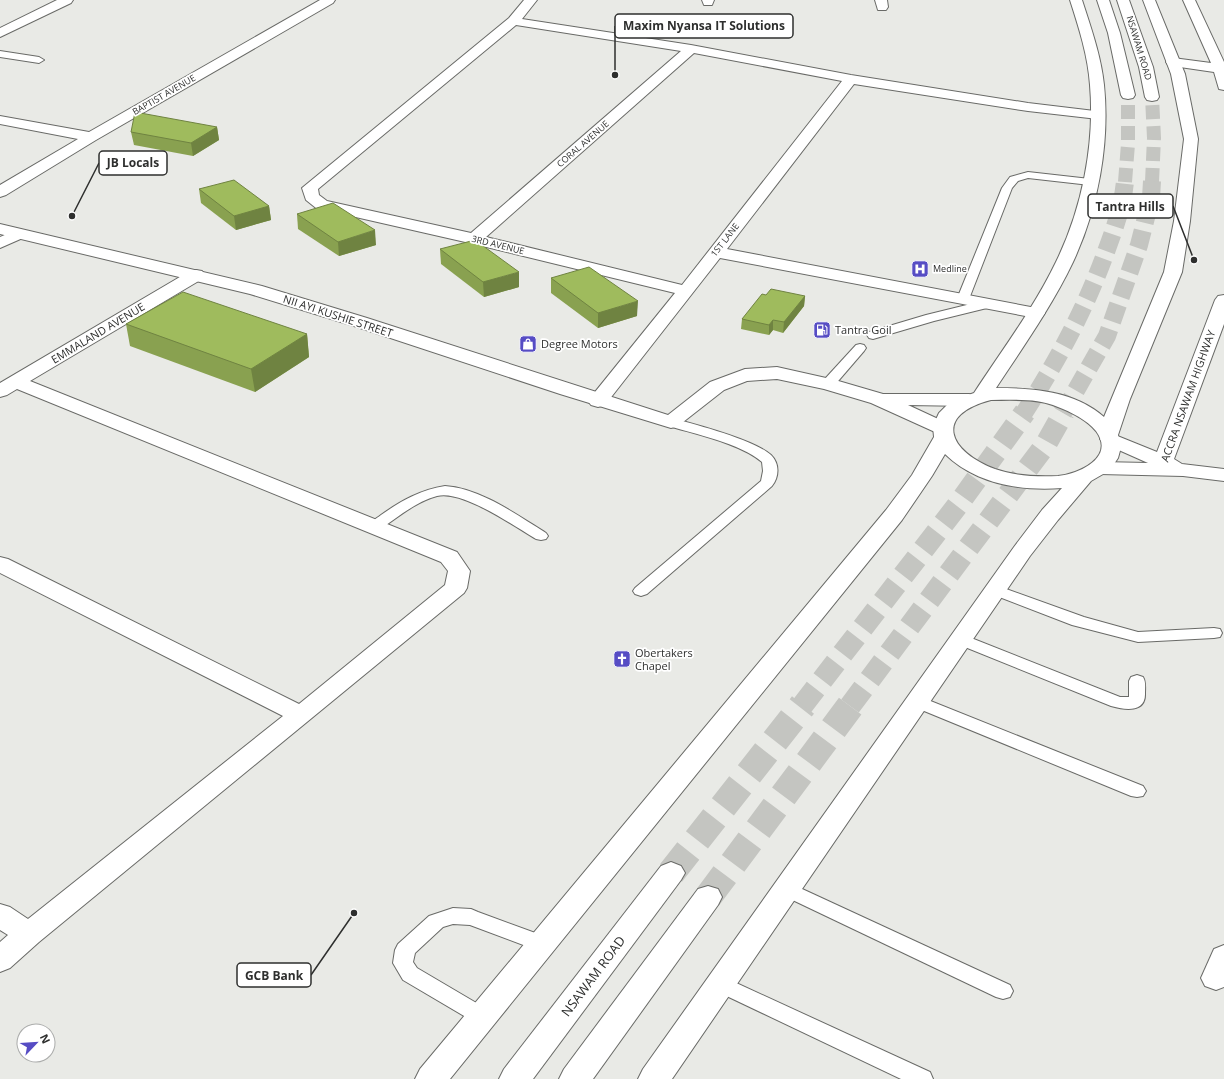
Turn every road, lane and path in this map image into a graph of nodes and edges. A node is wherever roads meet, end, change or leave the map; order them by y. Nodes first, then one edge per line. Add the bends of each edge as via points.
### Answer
1 (67, 0) edge
2 (329, 0) edge
3 (531, 0) edge
4 (1076, 0) edge
5 (1103, 0) edge
6 (1123, 0) edge
7 (1149, 0) edge
8 (1189, 0) edge
9 (513, 21) junction
10 (0, 34) edge
11 (691, 49) junction
12 (0, 54) edge
13 (39, 60) dead end
14 (1174, 62) junction
15 (1222, 68) edge
16 (851, 79) junction
17 (1224, 86) edge
18 (1128, 95) tunnel mouth
19 (1152, 97) tunnel mouth
20 (1098, 115) junction
21 (0, 120) edge
22 (91, 137) junction
23 (1090, 182) junction
24 (0, 192) edge
25 (0, 229) edge
26 (19, 234) junction
27 (474, 239) junction
28 (0, 243) edge
29 (716, 252) junction
30 (196, 275) junction
31 (686, 291) junction
32 (963, 300) junction
33 (1224, 300) edge
34 (987, 304) junction
35 (1036, 314) junction
36 (873, 335) dead end
37 (860, 348) dead end
38 (828, 384) junction
39 (8, 386) edge
40 (975, 398) junction
41 (878, 399) junction
42 (598, 400) junction
43 (671, 422) junction
44 (943, 433) junction
45 (1109, 437) junction
46 (1162, 466) junction
47 (1092, 472) junction
48 (1224, 475) edge
49 (374, 527) junction
50 (542, 536) dead end
51 (0, 564) edge
52 (995, 590) junction
53 (641, 591) dead end
54 (1214, 633) dead end
55 (961, 639) junction
56 (1137, 681) dead end
57 (918, 702) junction
58 (301, 715) junction
59 (1137, 791) dead end
60 (671, 873) tunnel mouth
61 (787, 889) junction
62 (708, 897) tunnel mouth
63 (0, 915) edge
64 (29, 934) junction
65 (542, 944) junction
66 (0, 960) edge
67 (720, 984) junction
68 (1003, 991) dead end
69 (483, 1017) junction
70 (432, 1079) edge
71 (515, 1079) edge
72 (575, 1079) edge
73 (654, 1079) edge
74 (922, 1079) edge

1 - 10 main road
2 - 22 main road, BAPTIST AVENUE
3 - 9 main road
4 - 20 main road via 1094,65
5 - 18 main road, NSAWAM ROAD via 1116,39
6 - 19 main road, NSAWAM ROAD via 1146,67
7 - 14 main road
8 - 15 main road
9 - 11 main road
9 - 27 main road, 3RD AVENUE via 310,188 312,197 322,204
11 - 16 main road
11 - 27 main road, CORAL AVENUE
12 - 13 lane
14 - 15 main road
14 - 45 main road via 1191,139 1182,221 1173,272 1120,399
15 - 17 main road
16 - 20 main road via 1028,107
16 - 29 main road, 1ST LANE
20 - 23 main road
21 - 22 main road
22 - 24 main road, BAPTIST AVENUE
23 - 32 lane via 1028,174 1014,178 1007,188
23 - 35 main road via 1089,193 1068,255
25 - 26 main road, NII AYI KUSHIE STREET
26 - 28 main road
26 - 30 main road, NII AYI KUSHIE STREET
27 - 31 main road, 3RD AVENUE
29 - 31 main road, 1ST LANE
29 - 32 main road
30 - 39 main road, EMMALAND AVENUE
30 - 42 main road, NII AYI KUSHIE STREET via 327,312
31 - 42 main road, 1ST LANE
32 - 34 main road
33 - 46 main road, ACCRA NSAWAM HIGHWAY
34 - 35 main road
34 - 36 lane
35 - 40 main road
37 - 38 lane
38 - 41 main road
38 - 43 main road via 777,373 745,375 717,386
39 - 49 main road
40 - 41 main road
40 - 44 main road via 955,407 946,417
40 - 45 main road via 991,394 1022,394 1055,399 1083,411 1103,427
41 - 44 main road
42 - 43 main road, NII AYI KUSHIE STREET
43 - 53 lane via 755,450 768,460 772,471 767,483
44 - 47 main road via 948,446 964,460 986,472 1014,480 1043,483 1070,480
44 - 65 main road via 922,476 894,515
45 - 46 main road
45 - 47 main road via 1112,450 1108,459
46 - 47 main road
46 - 48 main road
47 - 52 main road via 1050,515
49 - 50 lane via 419,498 446,489 461,492
49 - 58 main road via 449,557 459,571 456,588
51 - 58 main road
52 - 54 lane via 1078,621 1138,637
52 - 55 main road
55 - 56 lane via 1117,702 1129,704 1137,700
55 - 57 main road
57 - 59 lane
57 - 61 main road
58 - 64 main road
60 - 71 main road, NSAWAM ROAD
61 - 67 main road
61 - 68 lane
62 - 72 main road
63 - 64 main road
64 - 66 main road
65 - 69 main road
65 - 69 lane via 471,917 453,916 436,921 405,950 403,963 410,974
67 - 73 main road
67 - 74 lane
69 - 70 main road

